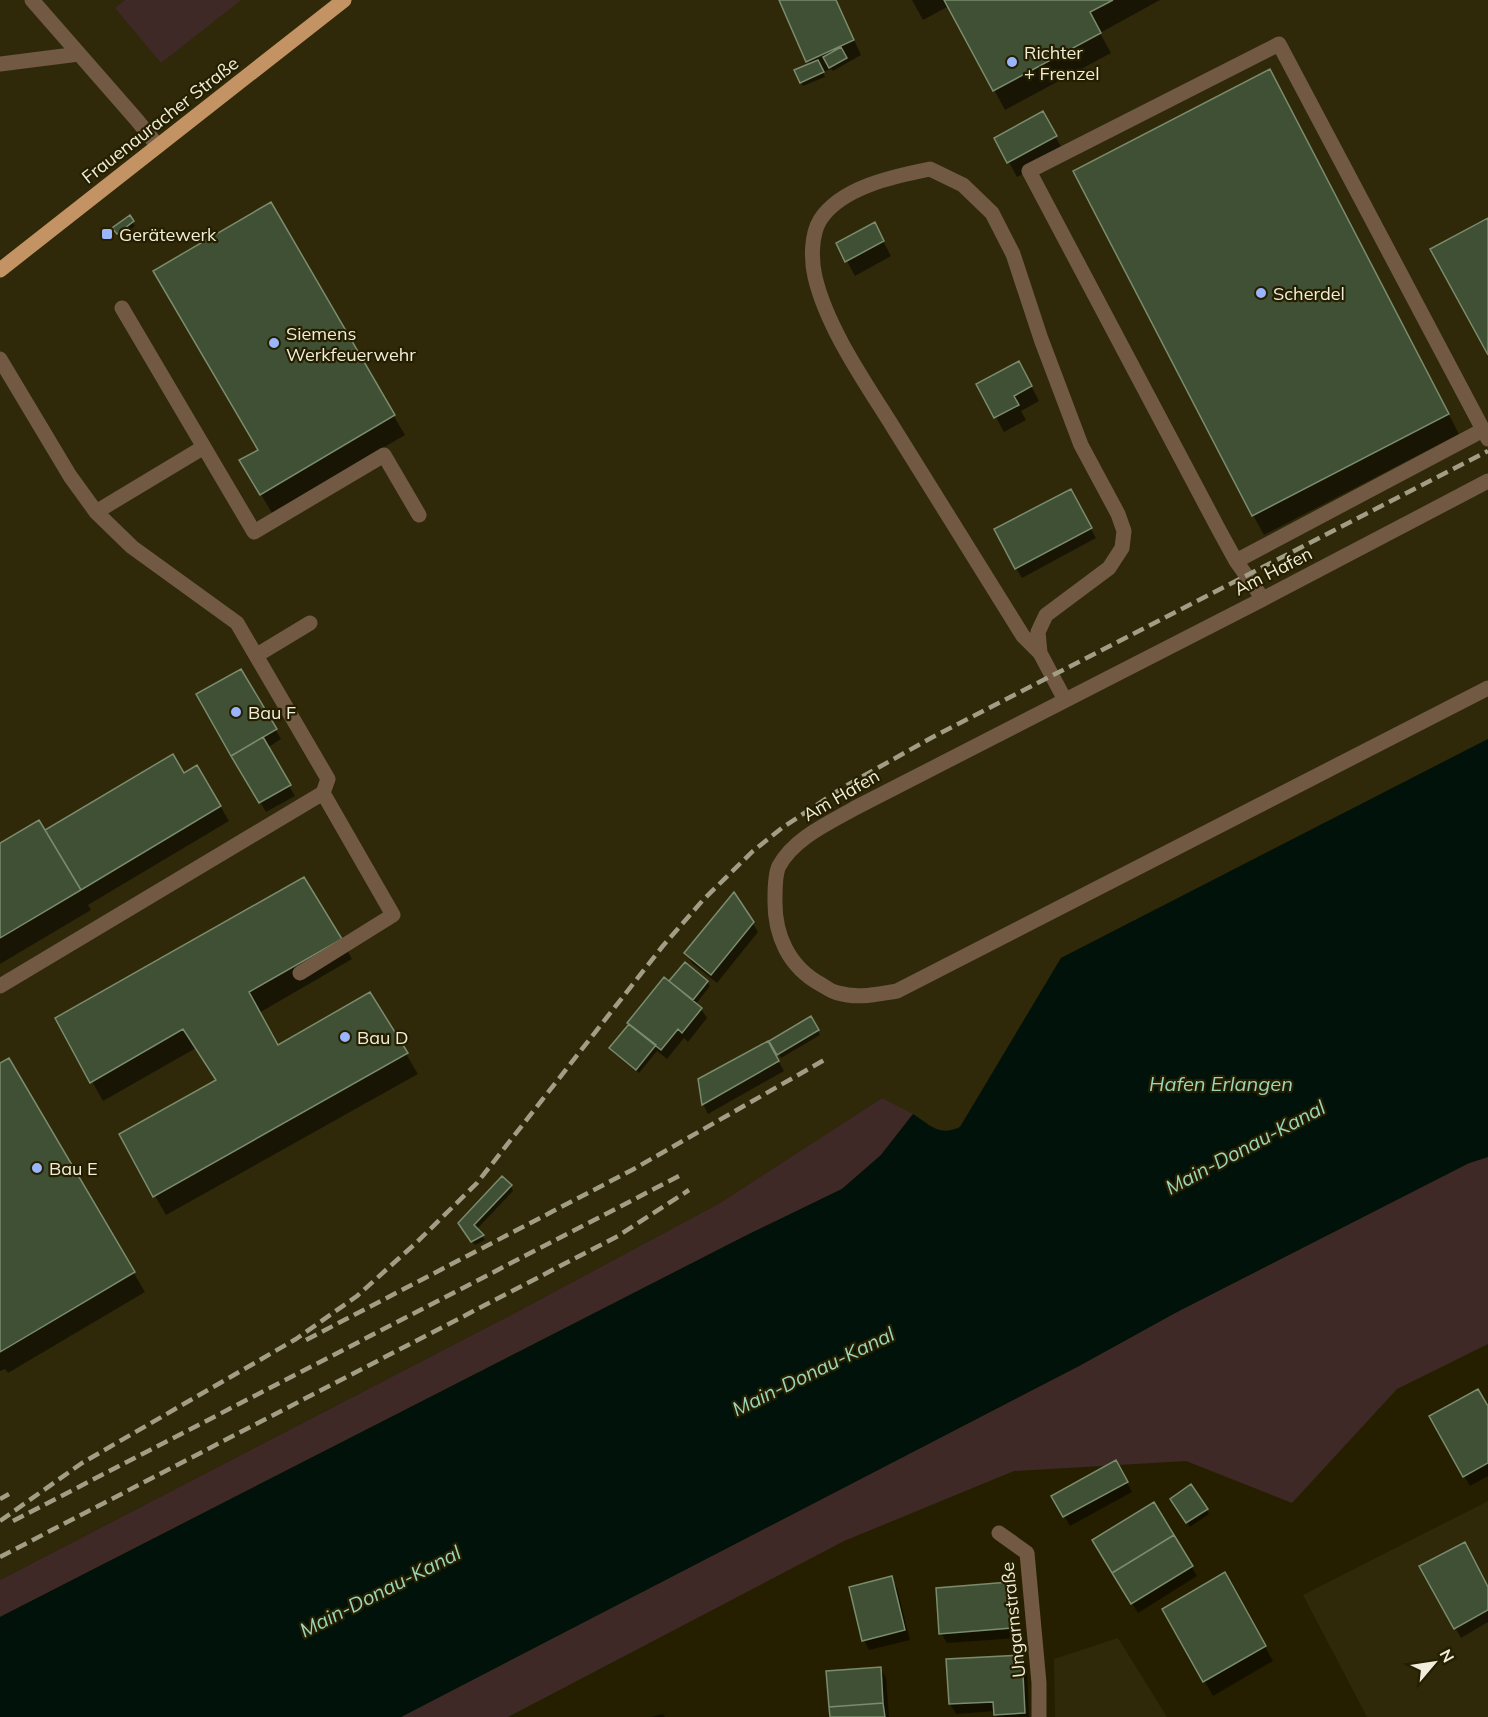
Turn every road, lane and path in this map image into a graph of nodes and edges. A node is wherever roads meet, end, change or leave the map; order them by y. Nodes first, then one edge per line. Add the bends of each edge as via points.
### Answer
1 (32, 0) edge
2 (344, 0) edge
3 (79, 54) junction
4 (0, 64) edge
5 (158, 146) junction
6 (0, 270) edge
7 (122, 308) dead end
8 (0, 359) edge
9 (1486, 435) edge
10 (204, 447) junction
11 (1488, 481) edge
12 (96, 512) junction
13 (419, 515) dead end
14 (1236, 561) junction
15 (1263, 599) junction
16 (310, 623) dead end
17 (1040, 654) junction
18 (257, 655) junction
19 (1488, 688) edge
20 (1065, 700) junction
21 (322, 792) junction
22 (300, 973) dead end
23 (0, 986) edge
24 (999, 1533) dead end
25 (1039, 1717) edge

1 - 3 street
2 - 5 main road, Frauenauracher Straße
3 - 4 street
3 - 5 street
5 - 6 main road, Frauenauracher Straße
7 - 10 street
8 - 12 street
9 - 14 street
9 - 14 street via 1280,44 1029,171
10 - 12 street
10 - 13 street via 254,532 384,455
11 - 15 street, Am Hafen
12 - 18 street via 132,547 237,623
14 - 15 street
15 - 20 street, Am Hafen
16 - 18 street
17 - 17 street via 1038,632 1046,615 1109,568 1122,548 1124,531 1118,514 1082,445 1013,254 992,213 963,186 930,169 868,185 837,203 820,220 812,247 814,276 825,307 854,364 1023,636
17 - 20 street
18 - 21 street via 328,779
19 - 20 street, Am Hafen via 897,991 862,997 836,993 809,978 780,941 775,918 779,867 794,849 855,807
21 - 22 street via 393,915
21 - 23 street
24 - 25 street, Ungarnstraße via 1027,1553

